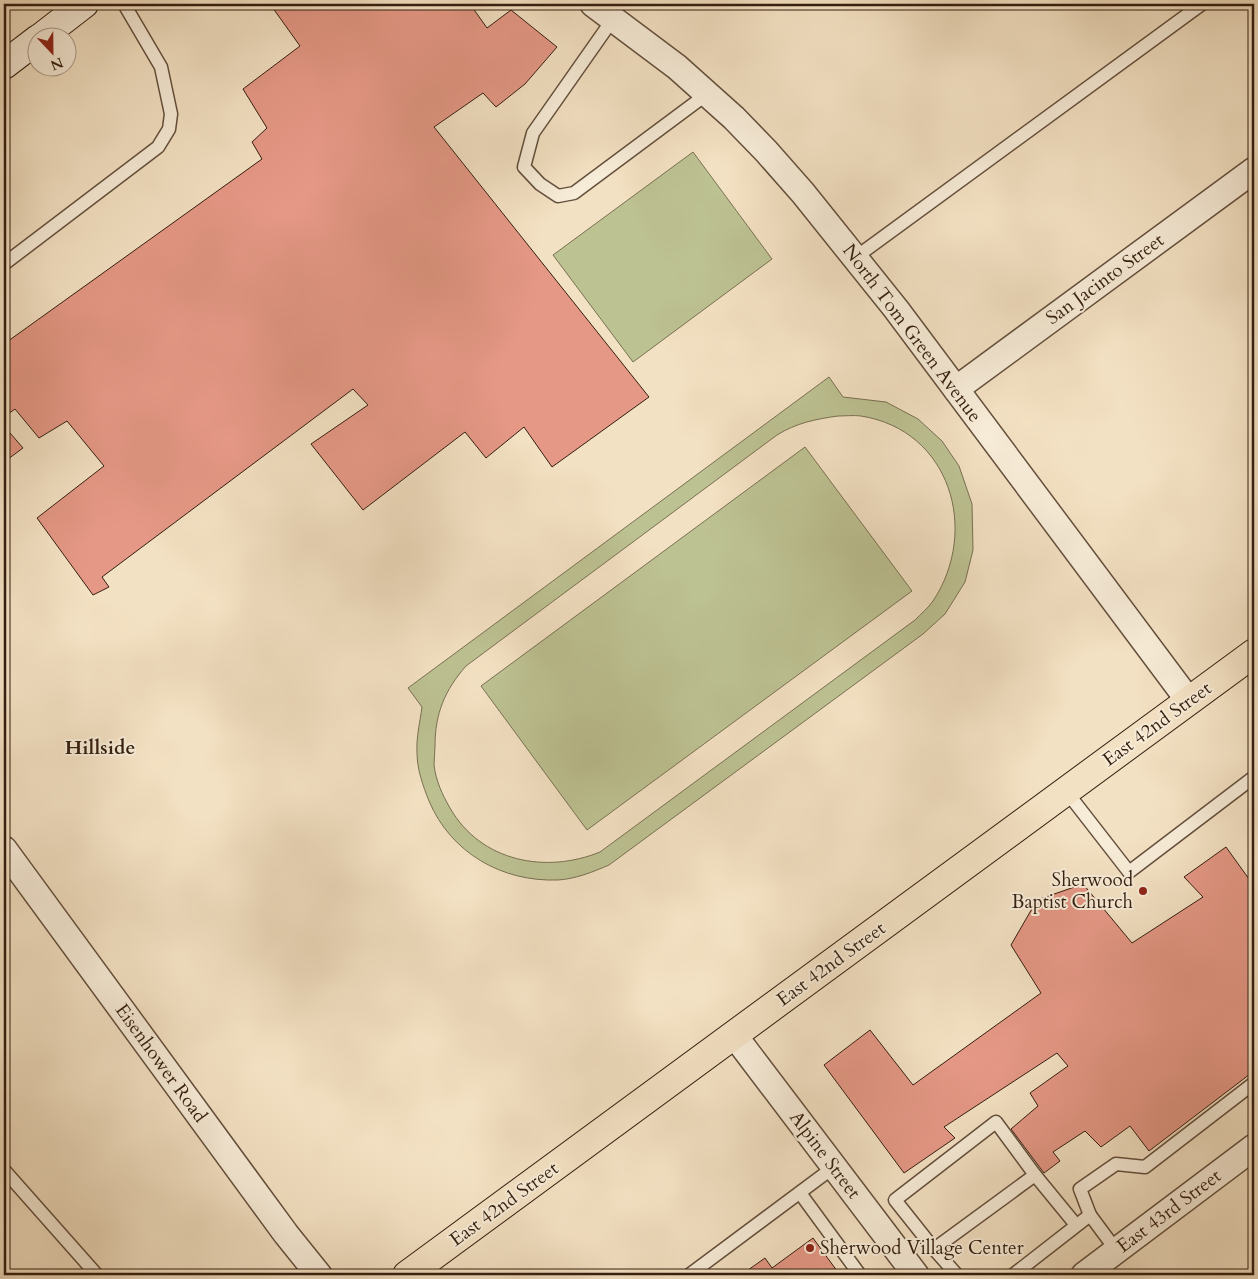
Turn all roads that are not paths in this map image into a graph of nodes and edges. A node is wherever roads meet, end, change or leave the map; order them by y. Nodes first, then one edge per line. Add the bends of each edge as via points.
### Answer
1 (84, 4) edge
2 (124, 4) edge
3 (593, 4) edge
4 (1202, 4) edge
5 (613, 19) junction
6 (52, 28) edge
7 (28, 46) edge
8 (4, 65) edge
9 (707, 94) junction
10 (1254, 170) edge
11 (856, 257) junction
12 (4, 264) edge
13 (956, 389) junction
14 (1254, 653) edge
15 (1188, 701) junction
16 (1254, 777) edge
17 (1066, 791) junction
18 (4, 849) edge
19 (734, 1035) junction
20 (1254, 1083) edge
21 (1254, 1146) edge
22 (834, 1167) junction
23 (4, 1170) edge
24 (1035, 1175) junction
25 (800, 1193) junction
26 (1090, 1215) junction
27 (1076, 1224) junction
28 (934, 1250) junction
29 (1116, 1250) junction
30 (1019, 1273) edge
31 (97, 1275) edge
32 (319, 1275) edge
33 (407, 1275) edge
34 (689, 1275) edge
35 (860, 1275) edge
36 (916, 1275) edge
37 (957, 1275) edge
38 (1084, 1275) edge

1 - 6 street
2 - 12 lane via 161,67 171,114 169,129 158,147
3 - 5 street, North Tom Green Avenue
4 - 11 lane
5 - 9 street, North Tom Green Avenue
5 - 9 lane via 532,133 524,166 540,184 558,196 574,193
7 - 8 street
9 - 11 street, North Tom Green Avenue via 766,151
10 - 13 street, San Jacinto Street
11 - 13 street, North Tom Green Avenue
13 - 15 street, North Tom Green Avenue
14 - 15 highway, East 42nd Street
15 - 17 highway, East 42nd Street
16 - 17 lane via 1129,872
17 - 19 highway, East 42nd Street
18 - 32 street, Eisenhower Road
19 - 22 street, Alpine Street
19 - 33 highway, East 42nd Street
20 - 26 lane via 1145,1167 1116,1164 1080,1189
21 - 29 street, East 43rd Street
22 - 25 lane
22 - 36 street, Alpine Street
23 - 31 lane
24 - 27 lane
24 - 28 lane
24 - 28 lane via 996,1122 895,1200
25 - 34 lane
25 - 35 lane
26 - 27 lane
26 - 29 lane
27 - 30 lane
28 - 37 lane
29 - 38 street, East 43rd Street

